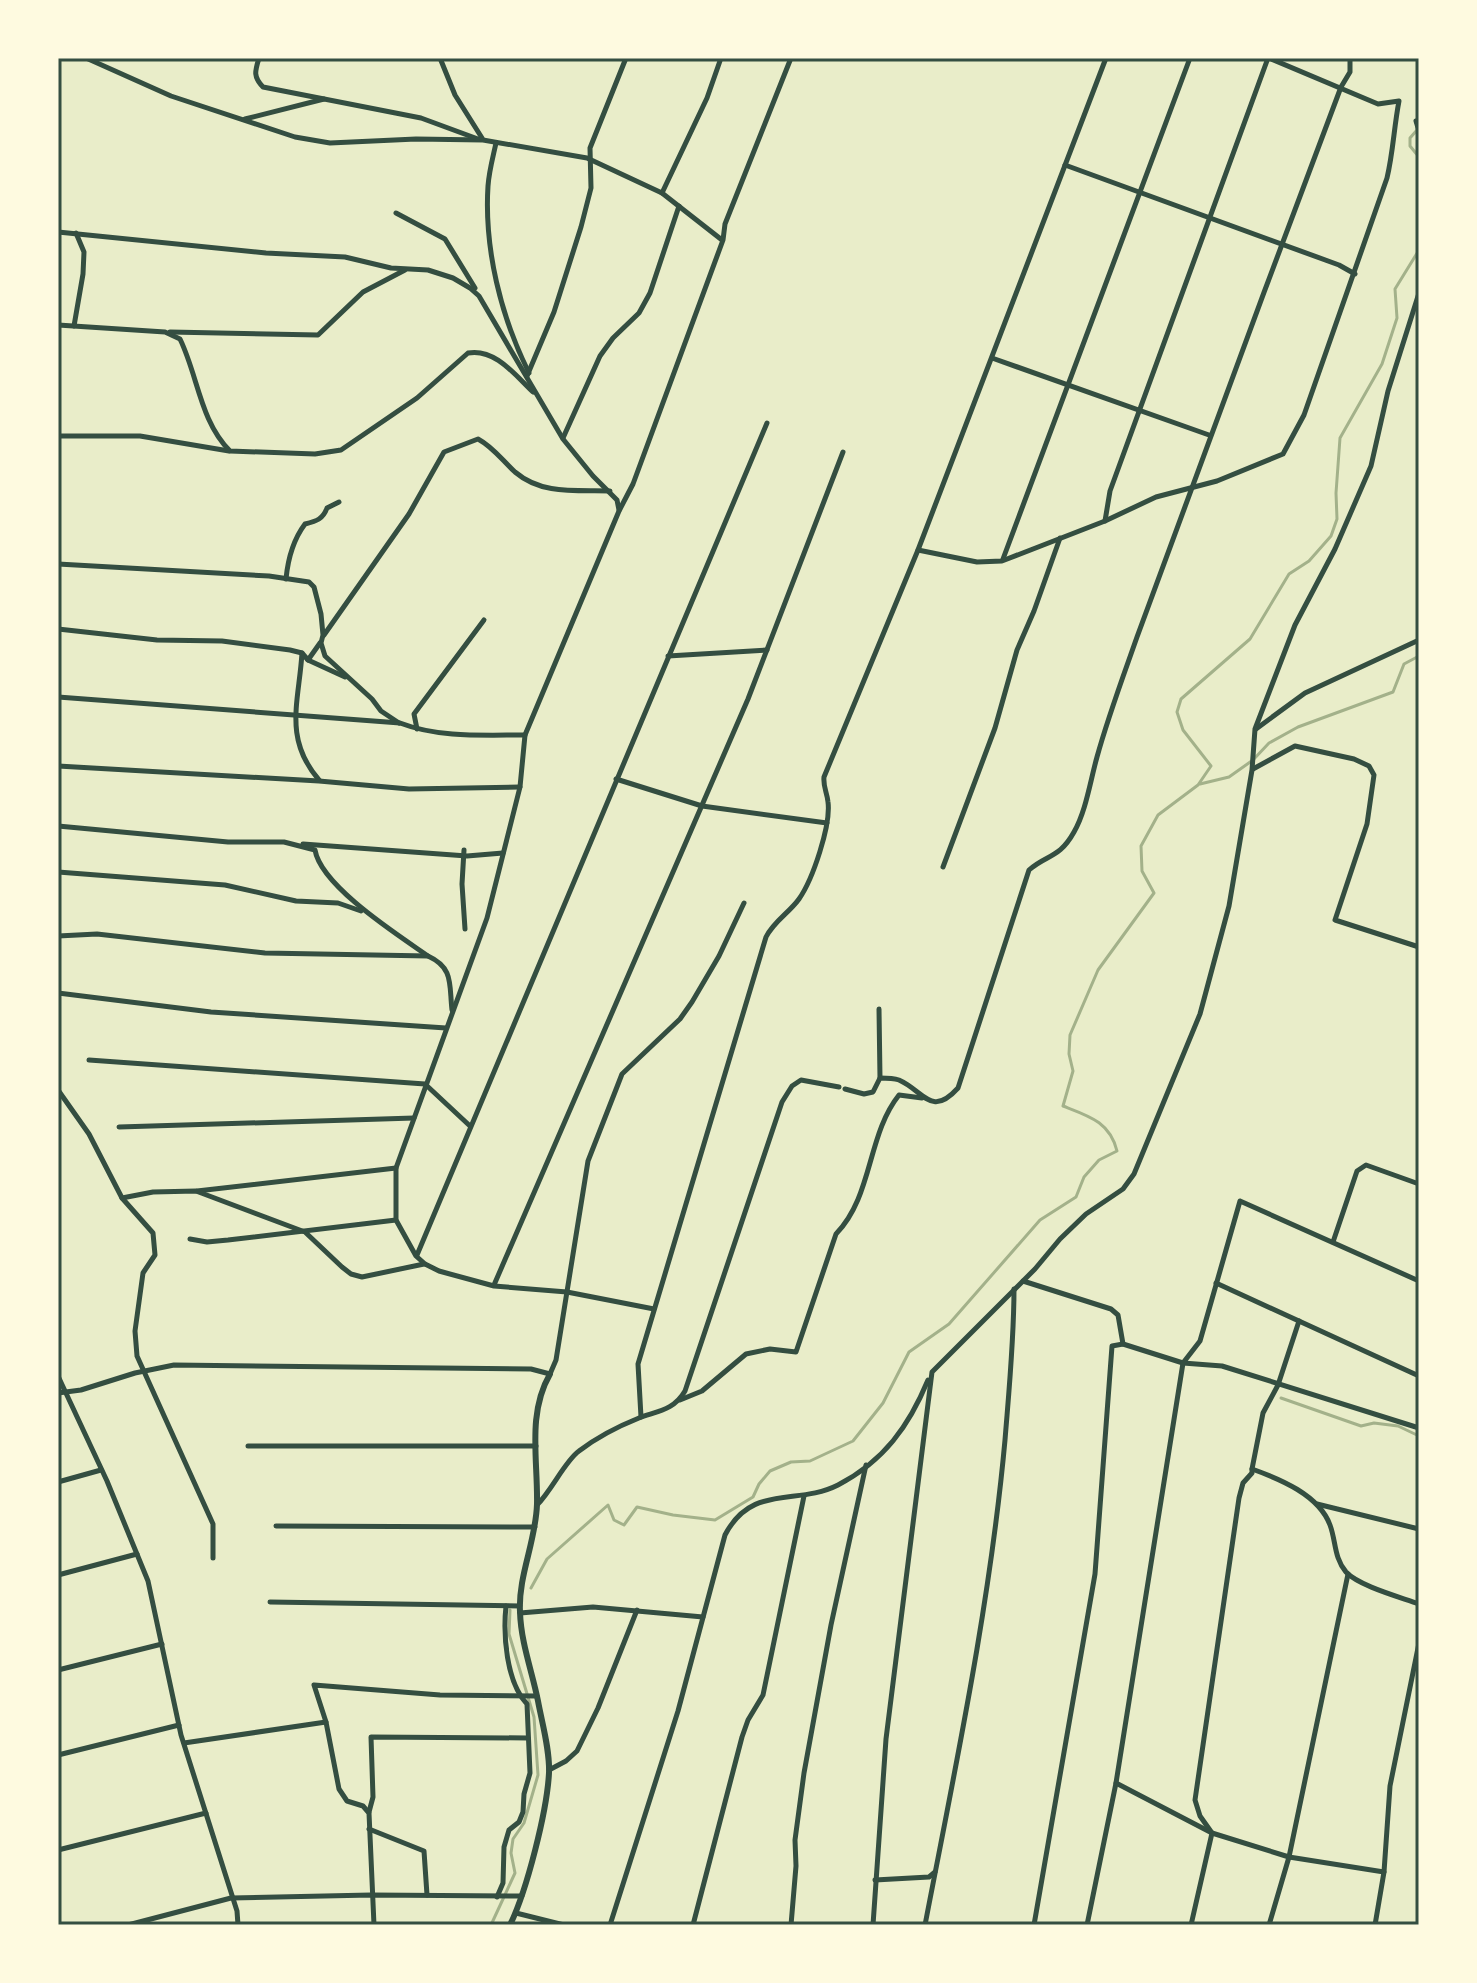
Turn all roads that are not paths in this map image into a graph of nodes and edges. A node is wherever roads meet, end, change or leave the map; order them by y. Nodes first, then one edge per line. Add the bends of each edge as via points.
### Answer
1 (86, 58) edge
2 (259, 58) edge
3 (440, 58) edge
4 (626, 58) edge
5 (721, 58) edge
6 (791, 58) edge
7 (1106, 58) edge
8 (1190, 58) edge
9 (1269, 58) edge
10 (1350, 58) edge
11 (1341, 87) junction
12 (329, 98) junction
13 (244, 119) junction
14 (1416, 121) dead end
15 (1419, 131) edge
16 (483, 140) junction
17 (496, 143) junction
18 (590, 160) junction
19 (1065, 165) junction
20 (662, 193) junction
21 (1139, 193) junction
22 (679, 206) junction
23 (396, 213) dead end
24 (1212, 219) junction
25 (58, 232) edge
26 (75, 233) junction
27 (723, 240) junction
28 (1282, 244) junction
29 (405, 270) junction
30 (1355, 274) junction
31 (1419, 293) edge
32 (479, 296) junction
33 (58, 325) edge
34 (74, 326) junction
35 (165, 332) junction
36 (992, 358) junction
37 (528, 375) junction
38 (1067, 386) junction
39 (537, 395) junction
40 (1140, 410) junction
41 (767, 423) dead end
42 (1209, 435) junction
43 (58, 436) edge
44 (563, 439) junction
45 (230, 451) junction
46 (843, 452) dead end
47 (1191, 489) junction
48 (610, 491) junction
49 (339, 502) dead end
50 (619, 511) junction
51 (1105, 521) junction
52 (1061, 537) junction
53 (918, 550) junction
54 (1002, 561) junction
55 (58, 564) edge
56 (286, 579) junction
57 (484, 620) dead end
58 (60, 628) edge
59 (323, 635) junction
60 (1419, 640) edge
61 (321, 643) junction
62 (767, 650) junction
63 (302, 653) junction
64 (668, 656) junction
65 (308, 660) junction
66 (350, 679) junction
67 (58, 697) edge
68 (294, 716) junction
69 (400, 723) junction
70 (1255, 729) junction
71 (418, 730) junction
72 (525, 735) junction
73 (58, 766) edge
74 (1252, 770) junction
75 (616, 779) junction
76 (319, 781) junction
77 (520, 787) junction
78 (702, 806) junction
79 (827, 823) junction
80 (58, 826) edge
81 (298, 844) junction
82 (464, 853) junction
83 (503, 853) junction
84 (943, 867) dead end
85 (58, 872) edge
86 (744, 903) dead end
87 (373, 917) junction
88 (465, 929) dead end
89 (58, 936) edge
90 (1419, 947) edge
91 (428, 956) junction
92 (58, 993) edge
93 (879, 1009) dead end
94 (452, 1011) junction
95 (446, 1028) junction
96 (89, 1060) dead end
97 (880, 1078) junction
98 (425, 1084) junction
99 (58, 1090) edge
100 (923, 1098) junction
101 (414, 1118) junction
102 (470, 1126) junction
103 (119, 1127) dead end
104 (396, 1168) junction
105 (1419, 1184) edge
106 (196, 1191) junction
107 (122, 1198) junction
108 (396, 1220) junction
109 (305, 1232) junction
110 (190, 1239) dead end
111 (1333, 1242) junction
112 (416, 1256) junction
113 (425, 1264) junction
114 (1022, 1281) junction
115 (1419, 1281) edge
116 (1216, 1283) junction
117 (494, 1286) junction
118 (1014, 1288) junction
119 (567, 1292) junction
120 (654, 1309) junction
121 (1299, 1321) junction
122 (1123, 1344) junction
123 (1183, 1363) junction
124 (143, 1371) junction
125 (932, 1372) junction
126 (550, 1374) junction
127 (58, 1376) edge
128 (1419, 1376) edge
129 (1278, 1385) junction
130 (62, 1392) edge
131 (679, 1401) junction
132 (641, 1417) junction
133 (1419, 1428) edge
134 (248, 1446) dead end
135 (536, 1446) junction
136 (866, 1465) junction
137 (1252, 1469) junction
138 (101, 1470) junction
139 (58, 1482) edge
140 (804, 1496) junction
141 (1316, 1504) junction
142 (537, 1505) junction
143 (276, 1526) dead end
144 (535, 1527) junction
145 (1419, 1529) edge
146 (137, 1554) junction
147 (213, 1558) dead end
148 (1348, 1574) junction
149 (58, 1575) edge
150 (270, 1602) dead end
151 (1419, 1604) edge
152 (506, 1606) junction
153 (520, 1609) junction
154 (637, 1610) junction
155 (703, 1617) junction
156 (1419, 1643) edge
157 (162, 1644) junction
158 (58, 1670) edge
159 (519, 1696) junction
160 (537, 1696) junction
161 (326, 1722) junction
162 (179, 1725) junction
163 (528, 1738) junction
164 (184, 1743) junction
165 (58, 1755) edge
166 (549, 1770) junction
167 (1116, 1783) junction
168 (206, 1813) junction
169 (369, 1813) junction
170 (369, 1829) junction
171 (1212, 1833) junction
172 (58, 1850) edge
173 (1289, 1857) junction
174 (935, 1872) junction
175 (1384, 1872) junction
176 (875, 1880) junction
177 (371, 1895) junction
178 (427, 1895) junction
179 (522, 1896) junction
180 (497, 1897) junction
181 (231, 1898) junction
182 (516, 1913) junction
183 (128, 1925) edge
184 (238, 1925) edge
185 (374, 1925) edge
186 (510, 1925) edge
187 (564, 1925) edge
188 (610, 1925) edge
189 (693, 1925) edge
190 (791, 1925) edge
191 (873, 1925) edge
192 (925, 1925) edge
193 (1034, 1925) edge
194 (1087, 1925) edge
195 (1191, 1925) edge
196 (1269, 1925) edge
197 (1375, 1925) edge

1 - 13 street via 171,96
2 - 12 street via 256,80 263,87
3 - 16 street
4 - 18 street
5 - 20 street
6 - 27 street
7 - 19 street
8 - 21 street
9 - 11 street
9 - 24 street
10 - 11 street via 1350,72
11 - 28 street
11 - 30 street via 1378,104 1399,101 1393,155
12 - 13 street
12 - 16 street via 421,118
13 - 16 street via 330,143
14 - 15 street
16 - 17 street
17 - 18 street
17 - 37 street via 488,184 499,296
18 - 20 street
18 - 37 street via 591,188 581,227
19 - 21 street
19 - 36 street
20 - 22 street
21 - 24 street
21 - 38 street
22 - 27 street
22 - 44 street via 650,293 600,356
23 - 32 street via 445,239
24 - 28 street
24 - 40 street
25 - 26 street
26 - 29 street via 345,257
26 - 34 street via 84,252
27 - 50 street
28 - 30 street
28 - 42 street
29 - 32 street via 453,278
29 - 35 street via 363,292 318,335
30 - 47 street via 1304,415 1283,454
31 - 70 street via 1371,466 1290,637
32 - 37 street
33 - 34 street
34 - 35 street
35 - 45 street via 180,339 214,434
36 - 38 street
36 - 53 street
37 - 39 street
38 - 40 street
38 - 54 street
39 - 44 street
39 - 45 street via 498,360 478,351 468,353 417,398 341,450
40 - 42 street
40 - 51 street via 1110,491
41 - 64 street
42 - 47 street
43 - 45 street via 140,436
44 - 48 street
46 - 62 street
47 - 51 street via 1156,497
47 - 100 street via 1075,830 1053,857 1029,870 958,1088 939,1102
48 - 50 street
48 - 59 street via 542,488 530,484 478,439 452,447
49 - 56 street via 298,533
50 - 72 street
51 - 52 street
52 - 54 street
52 - 84 street
53 - 54 street via 977,562
53 - 79 street via 824,777
55 - 56 street
56 - 59 street via 301,579 314,587
57 - 71 street via 414,714
58 - 63 street
59 - 61 street
60 - 70 street via 1305,693
61 - 65 street
61 - 66 street via 325,656
62 - 64 street
62 - 78 street
63 - 65 street
63 - 68 street
64 - 75 street
65 - 66 street
66 - 69 street
67 - 68 street
68 - 69 street
68 - 76 street via 305,764
69 - 71 street
70 - 74 street
71 - 72 street
72 - 77 street
73 - 76 street
74 - 90 street via 1295,746 1369,766 1374,775 1367,824 1335,920
74 - 114 street via 1229,906 1200,1014 1134,1174 1123,1189 1086,1214
75 - 78 street
75 - 102 street
76 - 77 street via 409,789
77 - 83 street
78 - 79 street
78 - 117 street
79 - 120 street via 806,887 766,937
80 - 81 street
81 - 82 street
81 - 87 street via 315,850 335,882
82 - 83 street
82 - 88 street
83 - 94 street via 487,918
85 - 87 street via 225,885 296,901 338,903
86 - 119 street via 680,1019 622,1074 588,1161
87 - 91 street
89 - 91 street via 97,934 265,953
91 - 94 street via 448,973
92 - 95 street via 211,1012
93 - 97 street
94 - 95 street
95 - 98 street
96 - 98 street
97 - 100 street via 899,1080
97 - 131 street via 873,1092 864,1094 801,1080 782,1102
98 - 101 street
98 - 102 street
99 - 107 street via 89,1134
100 - 131 street via 899,1095 886,1111 860,1193 848,1222 836,1234 796,1352 770,1349 746,1354 702,1391
101 - 103 street
101 - 104 street
102 - 112 street
104 - 106 street
104 - 108 street
105 - 111 street via 1366,1165 1357,1171
106 - 107 street
106 - 109 street
107 - 124 street via 153,1233 156,1246 143,1273 135,1331
108 - 109 street
108 - 112 street
109 - 110 street via 207,1242
109 - 113 street via 351,1274 362,1277
111 - 115 street
111 - 116 street via 1240,1201
112 - 113 street
113 - 117 street
114 - 118 street
114 - 122 street via 1111,1309 1118,1315
116 - 121 street
116 - 123 street via 1200,1341
117 - 119 street
118 - 125 street
118 - 174 street via 998,1517 975,1670
119 - 120 street
119 - 126 street
120 - 132 street via 638,1364
121 - 128 street
121 - 129 street
122 - 123 street
122 - 193 street via 1112,1346 1095,1574
123 - 129 street via 1222,1366
123 - 167 street
124 - 126 street via 174,1365 531,1369
124 - 130 street
124 - 147 street via 213,1524
125 - 136 street via 902,1431
125 - 176 street via 886,1739
126 - 135 street via 537,1403
127 - 130 street
129 - 133 street
129 - 137 street via 1263,1413
130 - 138 street
131 - 132 street
132 - 142 street via 576,1453
134 - 135 street
135 - 142 street
136 - 140 street via 838,1485
136 - 190 street via 804,1773
137 - 141 street via 1275,1477
137 - 171 street via 1239,1498 1195,1800
138 - 139 street
138 - 146 street
140 - 155 street via 779,1495 757,1503 731,1523
140 - 189 street via 763,1695 742,1737
141 - 145 street
141 - 148 street
142 - 144 street
143 - 144 street
144 - 153 street
146 - 149 street
146 - 157 street
148 - 151 street
148 - 173 street
150 - 152 street
152 - 153 street
152 - 159 street via 503,1636
153 - 154 street
153 - 160 street
154 - 155 street
154 - 166 street via 577,1751
155 - 188 street
156 - 175 street via 1390,1786
157 - 158 street
157 - 162 street
159 - 160 street
159 - 161 street via 314,1685
159 - 163 street via 527,1704
160 - 166 street
161 - 164 street
161 - 169 street via 339,1789 347,1801
162 - 164 street
162 - 165 street
163 - 169 street via 371,1737
163 - 180 street via 530,1773 523,1812 509,1830
164 - 168 street
166 - 179 street
167 - 171 street
167 - 194 street
168 - 172 street
168 - 181 street
169 - 170 street
170 - 177 street
170 - 178 street via 424,1851
171 - 173 street
171 - 195 street
173 - 175 street
173 - 196 street
174 - 176 street via 929,1877
174 - 192 street
175 - 197 street
176 - 191 street
177 - 178 street
177 - 181 street
177 - 185 street
178 - 180 street
179 - 180 street
179 - 182 street
181 - 183 street
181 - 184 street
182 - 186 street
182 - 187 street

